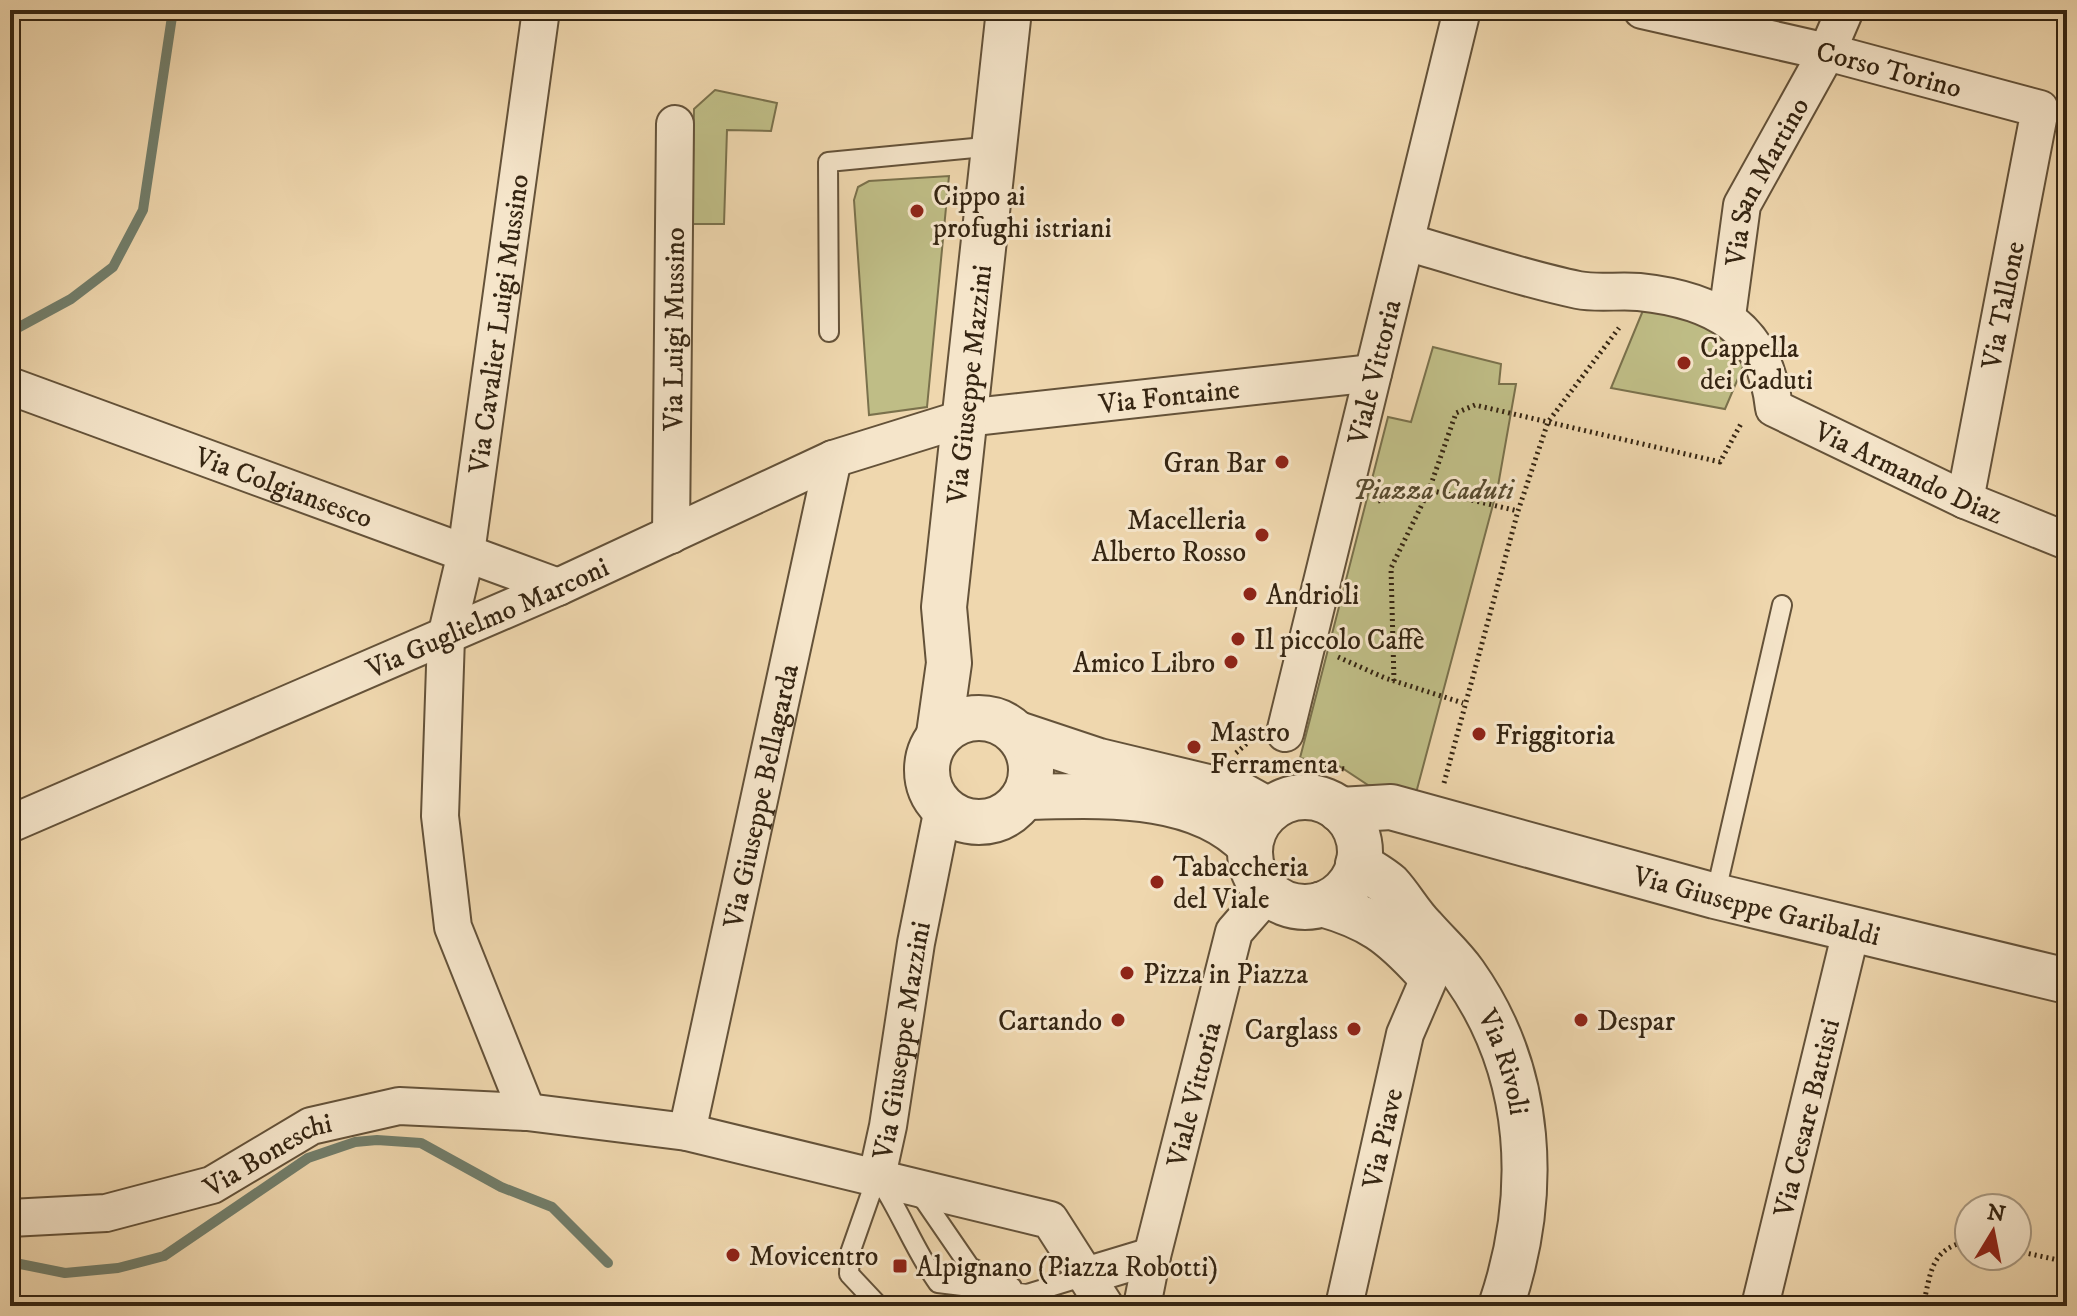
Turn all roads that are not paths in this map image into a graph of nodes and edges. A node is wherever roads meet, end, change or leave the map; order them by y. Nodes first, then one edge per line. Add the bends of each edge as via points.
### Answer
1 (541, 10) edge
2 (1009, 10) edge
3 (1462, 10) edge
4 (1642, 10) edge
5 (1845, 10) edge
6 (1827, 52) junction
7 (2054, 112) edge
8 (675, 124) dead end
9 (995, 146) junction
10 (1406, 242) junction
11 (1727, 316) junction
12 (829, 332) dead end
13 (1373, 373) junction
14 (10, 386) edge
15 (965, 418) junction
16 (833, 459) junction
17 (1965, 500) junction
18 (671, 535) junction
19 (2067, 541) edge
20 (466, 553) junction
21 (558, 587) junction
22 (1782, 605) dead end
23 (446, 637) junction
24 (949, 663) junction
25 (1002, 726) junction
26 (1285, 733) road end
27 (939, 734) junction
28 (1024, 797) junction
29 (943, 808) junction
30 (1351, 820) junction
31 (10, 824) edge
32 (1259, 828) junction
33 (1268, 893) junction
34 (1715, 896) junction
35 (1322, 904) junction
36 (1852, 927) junction
37 (1430, 976) junction
38 (2067, 981) edge
39 (527, 1112) junction
40 (687, 1132) junction
41 (877, 1176) junction
42 (10, 1218) edge
43 (1152, 1256) junction
44 (1097, 1291) edge
45 (1027, 1294) junction
46 (879, 1306) edge
47 (959, 1306) edge
48 (1142, 1306) edge
49 (1344, 1306) edge
50 (1490, 1306) edge
51 (1501, 1306) edge
52 (1760, 1306) edge

1 - 20 street, Via Cavalier Luigi Mussino
2 - 9 street, Via Giuseppe Mazzini
3 - 10 street, Viale Vittoria
4 - 6 street, Corso Torino
5 - 6 street, Via San Martino
6 - 7 street, Corso Torino
6 - 11 street, Via San Martino via 1742,205
7 - 17 street, Via Tallone
8 - 18 street, Via Luigi Mussino
9 - 12 lane via 828,162
9 - 15 street, Via Giuseppe Mazzini
10 - 11 street via 1580,290 1646,293
10 - 13 street, Viale Vittoria
11 - 17 street, Via Armando Diaz via 1758,353 1774,408
13 - 15 street, Via Fontaine
13 - 26 street, Viale Vittoria
14 - 20 street, Via Colgiansesco
15 - 16 street, Via Guglielmo Marconi
15 - 24 street, Via Giuseppe Mazzini via 944,607
16 - 18 street, Via Guglielmo Marconi
16 - 40 street, Via Giuseppe Bellagarda
17 - 19 street, Via Armando Diaz
18 - 21 street, Via Guglielmo Marconi
20 - 21 street, Via Colgiansesco
20 - 23 street, Via Cavalier Luigi Mussino
21 - 23 street, Via Guglielmo Marconi
22 - 34 lane
23 - 31 street, Via Guglielmo Marconi
23 - 39 street via 440,816 453,927
24 - 25 street, Via Giuseppe Mazzini
24 - 27 street, Via Giuseppe Mazzini
25 - 27 street via 956,722
25 - 28 street via 1032,761
25 - 32 street via 1099,761 1241,795
27 - 29 street via 926,777
28 - 29 street via 1000,818 980,822 960,819
28 - 32 street via 1094,796 1199,810 1233,828
29 - 41 street, Via Giuseppe Mazzini
30 - 32 street via 1327,802 1300,797
30 - 34 street, Via Giuseppe Garibaldi via 1444,808
30 - 35 street via 1346,888
30 - 51 street, Via Rivoli via 1410,915 1463,972 1494,1021 1513,1074 1526,1139 1526,1196 1517,1260
32 - 33 street via 1254,875
33 - 35 street via 1289,904
33 - 43 street, Viale Vittoria via 1234,932
34 - 36 street, Via Giuseppe Garibaldi
35 - 37 street, Via Rivoli via 1359,915 1392,935
36 - 38 street, Via Giuseppe Garibaldi
36 - 52 street, Via Cesare Battisti
37 - 49 street, Via Piave via 1405,1034
37 - 50 street, Via Rivoli via 1469,1038 1496,1142
39 - 40 street, Via Boneschi
39 - 42 street, Via Boneschi via 399,1106 311,1126 212,1185 106,1213
40 - 41 street, Via Boneschi
41 - 44 street, Via Boneschi via 1050,1220
41 - 45 lane via 924,1200 970,1267
41 - 45 lane via 938,1283
41 - 46 lane via 850,1253 849,1274
43 - 44 street
43 - 48 street, Viale Vittoria
44 - 45 lane
45 - 47 lane

